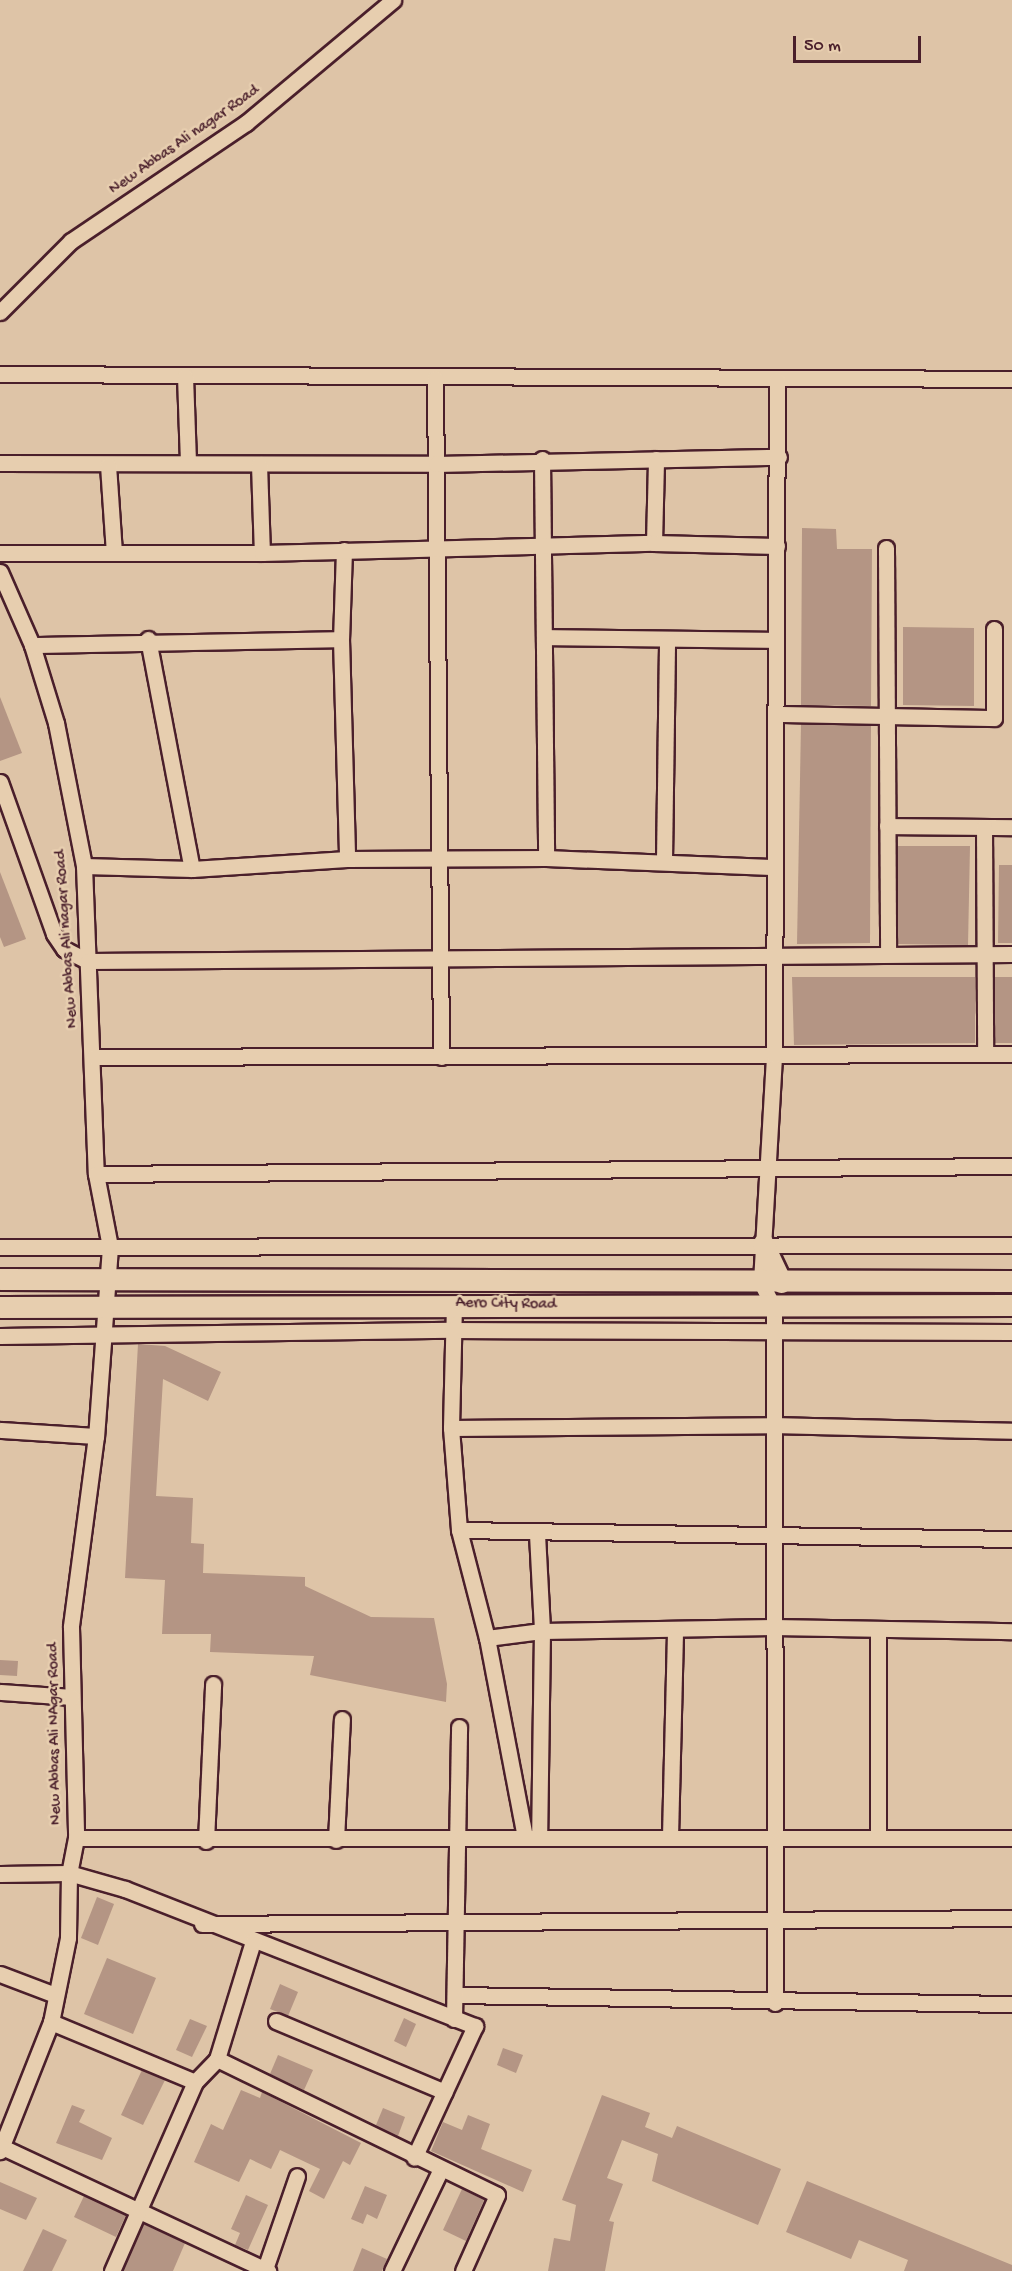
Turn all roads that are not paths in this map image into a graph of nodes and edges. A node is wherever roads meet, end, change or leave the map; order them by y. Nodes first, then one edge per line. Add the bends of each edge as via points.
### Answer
1 (393, 0) edge
2 (0, 312) edge
3 (0, 374) edge
4 (185, 376) junction
5 (435, 378) junction
6 (777, 380) junction
7 (1012, 380) edge
8 (779, 457) junction
9 (542, 459) junction
10 (656, 459) junction
11 (188, 462) junction
12 (0, 463) edge
13 (259, 464) junction
14 (436, 464) junction
15 (108, 465) junction
16 (654, 543) junction
17 (777, 546) junction
18 (440, 548) junction
19 (546, 548) junction
20 (886, 548) dead end
21 (344, 550) junction
22 (0, 553) edge
23 (114, 553) junction
24 (262, 553) junction
25 (0, 572) edge
26 (994, 629) dead end
27 (544, 637) junction
28 (148, 639) junction
29 (341, 639) junction
30 (776, 640) junction
31 (667, 641) junction
32 (32, 645) junction
33 (777, 714) junction
34 (887, 714) junction
35 (0, 782) edge
36 (887, 826) junction
37 (984, 827) junction
38 (1012, 827) edge
39 (546, 858) junction
40 (347, 859) junction
41 (664, 860) junction
42 (442, 861) junction
43 (84, 866) junction
44 (771, 867) junction
45 (192, 869) junction
46 (773, 953) junction
47 (888, 954) junction
48 (1012, 954) edge
49 (440, 955) junction
50 (986, 955) junction
51 (88, 961) junction
52 (985, 1054) junction
53 (1012, 1054) edge
54 (774, 1055) junction
55 (94, 1057) junction
56 (441, 1057) junction
57 (1012, 1166) edge
58 (766, 1169) junction
59 (96, 1174) junction
60 (763, 1244) junction
61 (1012, 1245) edge
62 (0, 1247) edge
63 (110, 1247) junction
64 (108, 1278) junction
65 (0, 1279) edge
66 (1012, 1281) edge
67 (771, 1282) junction
68 (454, 1304) junction
69 (1012, 1305) edge
70 (105, 1306) junction
71 (0, 1307) edge
72 (774, 1308) junction
73 (451, 1330) junction
74 (774, 1330) junction
75 (1012, 1332) edge
76 (0, 1336) edge
77 (104, 1337) junction
78 (772, 1425) junction
79 (451, 1428) junction
80 (0, 1430) edge
81 (1012, 1431) edge
82 (96, 1436) junction
83 (459, 1530) junction
84 (537, 1534) junction
85 (774, 1537) junction
86 (1012, 1539) edge
87 (773, 1627) junction
88 (675, 1630) junction
89 (879, 1630) junction
90 (542, 1631) junction
91 (1012, 1631) edge
92 (487, 1638) junction
93 (213, 1684) dead end
94 (0, 1692) edge
95 (72, 1697) junction
96 (342, 1719) dead end
97 (459, 1727) dead end
98 (456, 1836) junction
99 (532, 1837) junction
100 (670, 1837) junction
101 (76, 1838) junction
102 (878, 1838) junction
103 (1012, 1838) edge
104 (777, 1839) junction
105 (336, 1840) junction
106 (206, 1841) junction
107 (69, 1873) junction
108 (0, 1874) edge
109 (1012, 1918) edge
110 (776, 1920) junction
111 (454, 1921) junction
112 (202, 1924) junction
113 (253, 1941) junction
114 (0, 1974) edge
115 (53, 1994) junction
116 (455, 1995) junction
117 (775, 2003) junction
118 (1012, 2004) edge
119 (454, 2019) junction
120 (276, 2021) dead end
121 (51, 2022) junction
122 (217, 2059) junction
123 (195, 2082) junction
124 (445, 2092) junction
125 (1, 2148) edge
126 (414, 2158) junction
127 (440, 2171) junction
128 (297, 2176) dead end
129 (137, 2214) junction
130 (267, 2270) edge
131 (112, 2271) edge
132 (392, 2271) edge
133 (463, 2271) edge

1 - 2 street, New Abbas Ali nagar Road via 246,123 71,242
3 - 4 street
4 - 5 street
4 - 11 street
5 - 6 street
5 - 14 street
6 - 7 street
6 - 8 street
8 - 10 street
8 - 17 street
9 - 10 street
9 - 14 street
9 - 19 street
10 - 16 street
11 - 13 street
11 - 15 street
12 - 15 street
13 - 14 street
13 - 24 street
14 - 18 street
15 - 23 street
16 - 17 street
16 - 19 street
17 - 30 street
18 - 19 street
18 - 21 street
18 - 42 street
19 - 27 street
20 - 34 street
21 - 24 street
21 - 29 street
22 - 23 street
23 - 24 street
25 - 32 street, New Abbas Ali nagar Road
26 - 34 street via 994,718
27 - 31 street
27 - 39 street
28 - 29 street
28 - 32 street
28 - 45 street
29 - 40 street
30 - 31 street
30 - 33 street
31 - 41 street
32 - 43 street, New Abbas Ali nagar Road via 56,723
33 - 34 street
33 - 44 street
34 - 36 street
35 - 51 street via 54,934 64,949
36 - 37 street
36 - 47 street
37 - 38 street
37 - 50 street
39 - 41 street
39 - 42 street
40 - 42 street
40 - 45 street
41 - 44 street
42 - 49 street
43 - 45 street
43 - 51 street, New Abbas Ali nagar Road
44 - 46 street
46 - 47 street
46 - 49 street
46 - 54 street
47 - 50 street
48 - 50 street
49 - 51 street
49 - 56 street
50 - 52 street
51 - 55 street, New Abbas Ali nagar Road
52 - 53 street
52 - 54 street
54 - 56 street
54 - 58 street
55 - 56 street
55 - 59 street, New Abbas Ali nagar Road
57 - 58 street
58 - 59 street
58 - 60 street
59 - 63 street, New Abbas Ali nagar Road
60 - 61 street
60 - 63 street
60 - 67 street
62 - 63 street
63 - 64 street, New Abbas Ali nagar Road
64 - 65 street, Aero City Road
64 - 67 street, Aero City Road
64 - 70 street, New Abbas Ali nagar Road
66 - 67 street, Aero City Road
67 - 72 street
68 - 70 street, Aero City Road
68 - 72 street, Aero City Road
68 - 73 street
69 - 72 street, Aero City Road
70 - 71 street, Aero City Road
70 - 77 street, New Abbas Ali NAgar Road
72 - 74 street
73 - 74 street
73 - 77 street
73 - 79 street
74 - 75 street
74 - 78 street
76 - 77 street
77 - 82 street, New Abbas Ali NAgar Road
78 - 79 street
78 - 81 street
78 - 85 street
79 - 83 street
80 - 82 street
82 - 95 street, New Abbas Ali NAgar Road via 71,1627
83 - 84 street
83 - 92 street
84 - 85 street
84 - 90 street
85 - 86 street
85 - 87 street
87 - 88 street
87 - 89 street
87 - 104 street
88 - 90 street
88 - 100 street
89 - 91 street
89 - 102 street
90 - 92 street
90 - 99 street
92 - 99 street
93 - 106 street
94 - 95 street
95 - 101 street, New Abbas Ali NAgar Road
96 - 105 street
97 - 98 street
98 - 99 street
98 - 105 street
98 - 111 street
99 - 100 street
100 - 104 street
101 - 106 street
101 - 107 street, New Abbas Ali NAgar Road
102 - 103 street
102 - 104 street
104 - 110 street
105 - 106 street
107 - 108 street
107 - 112 street via 125,1889
107 - 115 street, New Abbas Ali NAgar Road via 69,1938
109 - 110 street
110 - 111 street
110 - 117 street
111 - 112 street
111 - 116 street
112 - 113 street
113 - 119 street
113 - 122 street
114 - 115 street
115 - 121 street, New Abbas Ali NAgar Road
116 - 117 street
116 - 119 street
117 - 118 street
119 - 124 street via 475,2026
120 - 124 street
121 - 123 street
121 - 125 street, New Abbas Ali NAgar Road
122 - 123 street
122 - 126 street
123 - 129 street
124 - 126 street
125 - 129 street
126 - 127 street
127 - 132 street
127 - 133 street via 497,2195
128 - 130 street
129 - 130 street
129 - 131 street

